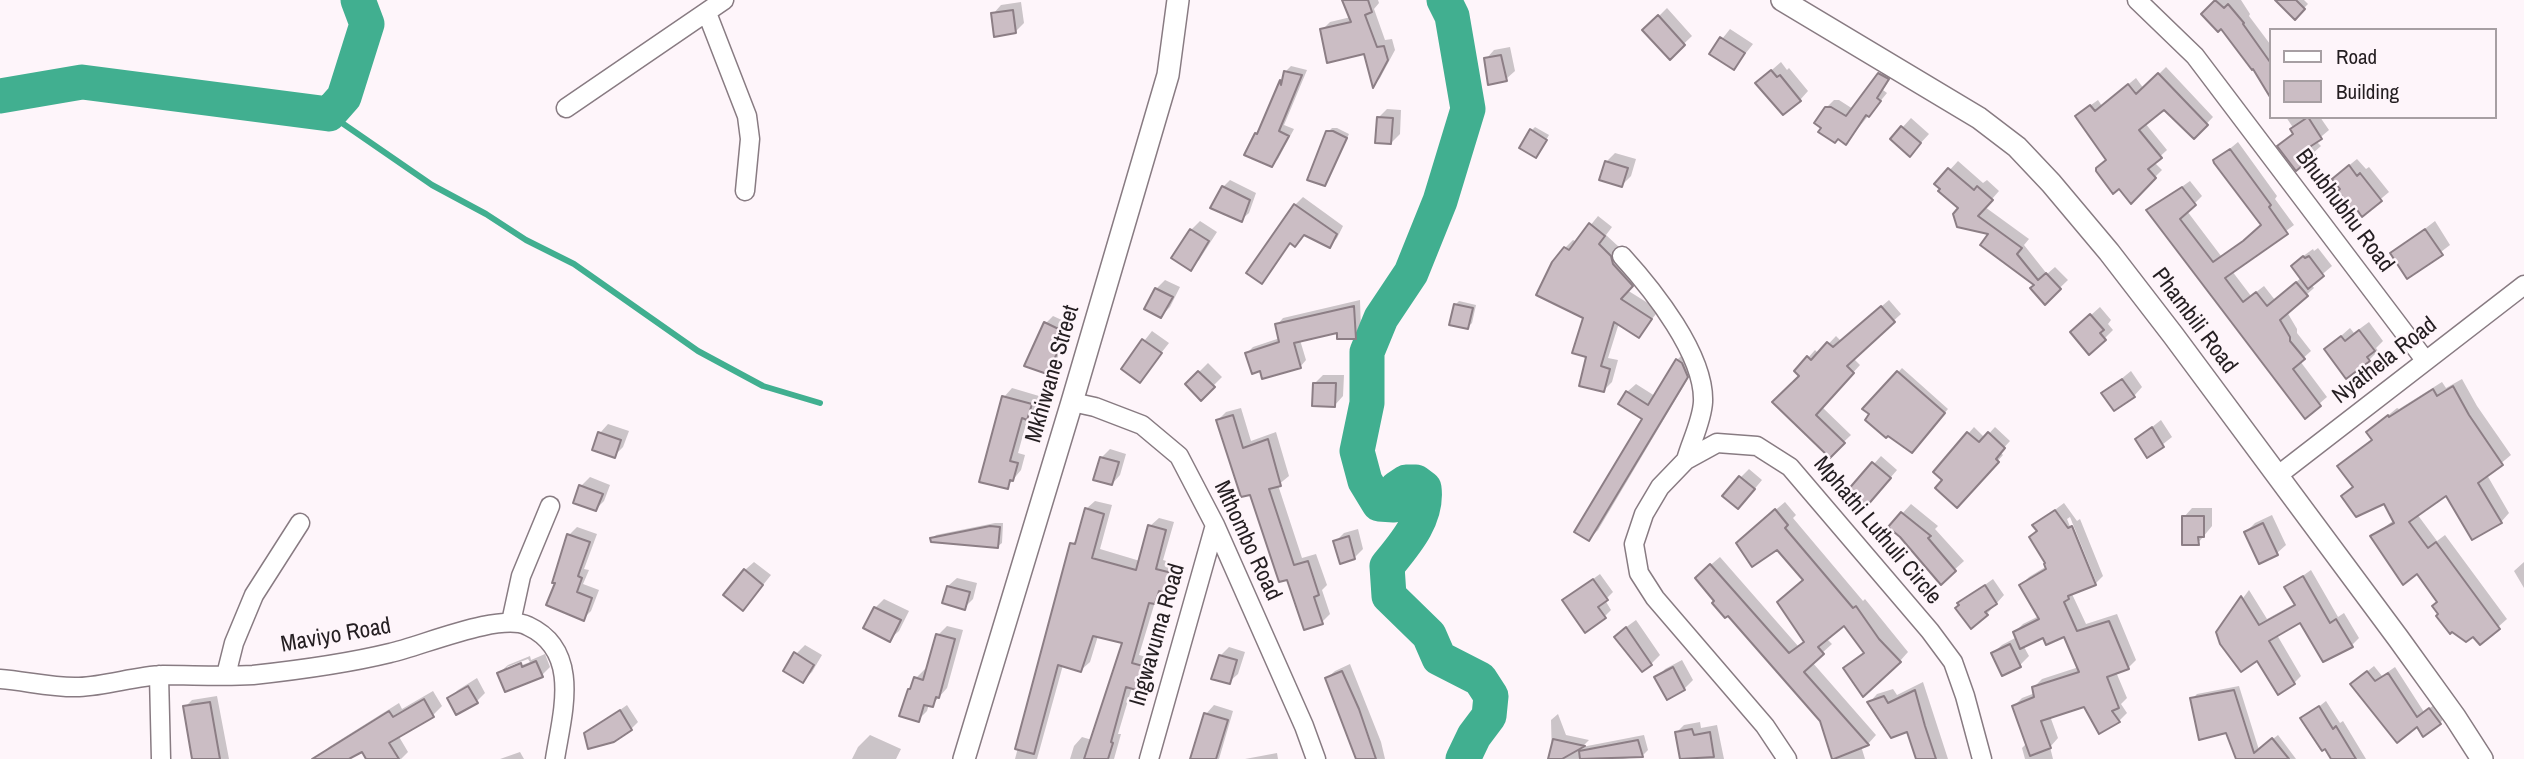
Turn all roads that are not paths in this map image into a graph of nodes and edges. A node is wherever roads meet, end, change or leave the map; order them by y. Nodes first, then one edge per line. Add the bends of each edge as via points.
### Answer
1 (724, 0) edge
2 (1178, 0) edge
3 (1782, 0) edge
4 (2137, 0) edge
5 (707, 13) junction
6 (566, 108) dead end
7 (746, 191) dead end
8 (1622, 257) dead end
9 (2524, 285) edge
10 (2425, 360) junction
11 (1072, 402) junction
12 (1686, 460) junction
13 (2277, 476) junction
14 (550, 506) dead end
15 (300, 523) dead end
16 (1215, 525) junction
17 (511, 622) junction
18 (226, 675) junction
19 (159, 676) junction
20 (0, 679) edge
21 (161, 759) edge
22 (555, 759) edge
23 (964, 759) edge
24 (1149, 759) edge
25 (1316, 759) edge
26 (1787, 759) edge
27 (1982, 759) edge
28 (2482, 759) edge

1 - 5 street
2 - 11 street, Mkhiwane Street via 1168,75
3 - 13 street, Phambili Road via 1979,118 2017,148 2109,252
4 - 10 street, Bhubhubhu Road via 2195,56
5 - 6 street
5 - 7 street via 747,116
8 - 12 street via 1650,287 1692,356 1703,403
9 - 10 street, Nyathela Road
10 - 13 street, Nyathela Road
11 - 16 street, Mthombo Road via 1142,425 1170,448 1179,456
11 - 23 street, Mkhiwane Street
12 - 26 street, Mphathi Luthuli Circle via 1660,487 1644,514 1634,544 1639,573
12 - 27 street, Mphathi Luthuli Circle via 1717,443 1757,446 1790,467 1953,662
13 - 28 street, Phambili Road
14 - 17 street via 522,576
15 - 18 street via 254,595
16 - 24 street, Ingwavuma Road
16 - 25 street, Mthombo Road
17 - 18 street, Maviyo Road via 345,663
17 - 22 street via 541,634 560,661 566,682
18 - 19 street, Maviyo Road
19 - 20 street, Maviyo Road via 81,687
19 - 21 street

